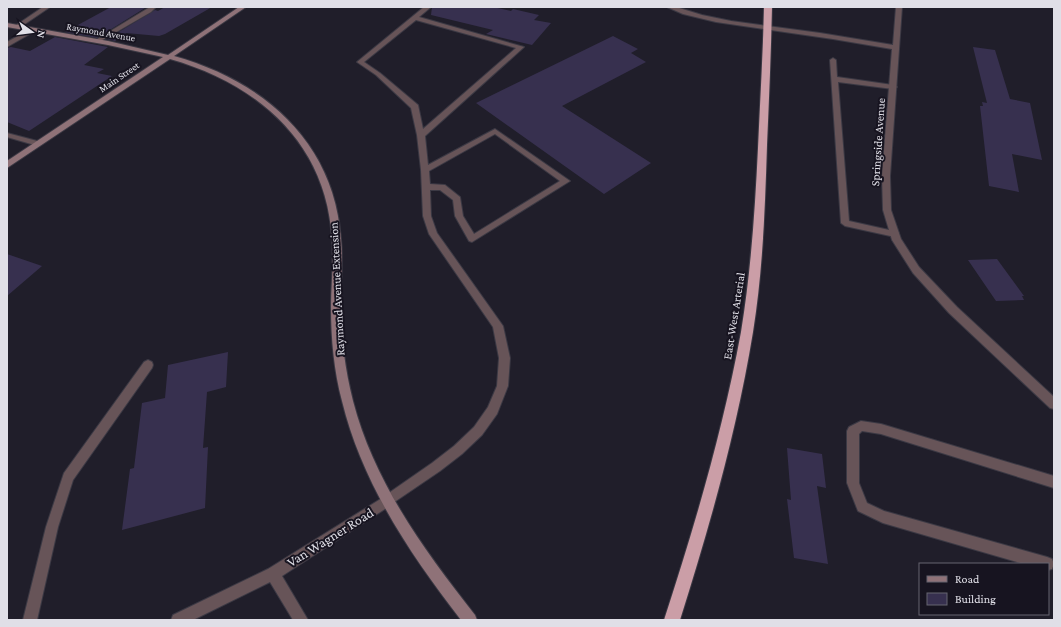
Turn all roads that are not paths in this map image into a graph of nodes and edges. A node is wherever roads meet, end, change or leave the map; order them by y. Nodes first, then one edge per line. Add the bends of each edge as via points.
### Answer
1 (47, 7) edge
2 (153, 7) edge
3 (243, 7) edge
4 (428, 7) edge
5 (670, 7) edge
6 (768, 7) edge
7 (899, 7) edge
8 (415, 18) junction
9 (7, 25) edge
10 (17, 27) junction
11 (768, 28) junction
12 (32, 30) junction
13 (97, 41) junction
14 (7, 45) edge
15 (897, 48) junction
16 (168, 56) junction
17 (832, 60) dead end
18 (834, 78) junction
19 (893, 87) junction
20 (421, 134) junction
21 (7, 135) edge
22 (38, 144) junction
23 (7, 165) edge
24 (425, 170) junction
25 (426, 187) junction
26 (896, 234) junction
27 (148, 365) dead end
28 (1054, 404) edge
29 (1054, 482) edge
30 (387, 501) junction
31 (1044, 563) edge
32 (273, 574) junction
33 (30, 620) edge
34 (178, 620) edge
35 (301, 620) edge
36 (470, 620) edge
37 (672, 620) edge

1 - 10 street
2 - 13 street
3 - 16 main road, Main Street
4 - 8 street
5 - 11 street via 706,20
6 - 11 highway, East-West Arterial
7 - 15 street, Springside Avenue
8 - 20 street, Van Wagner Road via 360,62 378,74 415,107
8 - 20 street via 521,47
9 - 10 main road, Raymond Avenue
10 - 12 main road, Raymond Avenue
11 - 15 street
11 - 37 highway, East-West Arterial via 761,200 748,324 733,405 710,494
12 - 13 main road, Raymond Avenue
12 - 14 street
13 - 16 main road, Raymond Avenue
15 - 19 street, Springside Avenue
16 - 22 main road, Main Street
16 - 30 main road, Raymond Avenue Extension via 221,75 259,96 295,133 319,170 336,230 338,339 348,403 362,444
17 - 18 street
18 - 19 street
18 - 26 street via 845,224
19 - 26 street, Springside Avenue via 886,176 887,210
20 - 24 street, Van Wagner Road
21 - 22 street
22 - 23 main road, Main Street
24 - 25 street, Van Wagner Road
24 - 25 street via 495,131 566,181 472,239 459,216 457,199 442,187
25 - 30 street, Van Wagner Road via 427,216 433,234 498,326 504,343 504,381 498,401 475,435
26 - 28 street, Springside Avenue via 897,240 916,270 953,310
27 - 33 street via 68,477 52,527
29 - 31 street via 881,429 861,426 853,431 853,483 862,507 883,517
30 - 32 street, Van Wagner Road
30 - 36 main road, Raymond Avenue Extension via 413,545
32 - 34 street, Van Wagner Road
32 - 35 street

